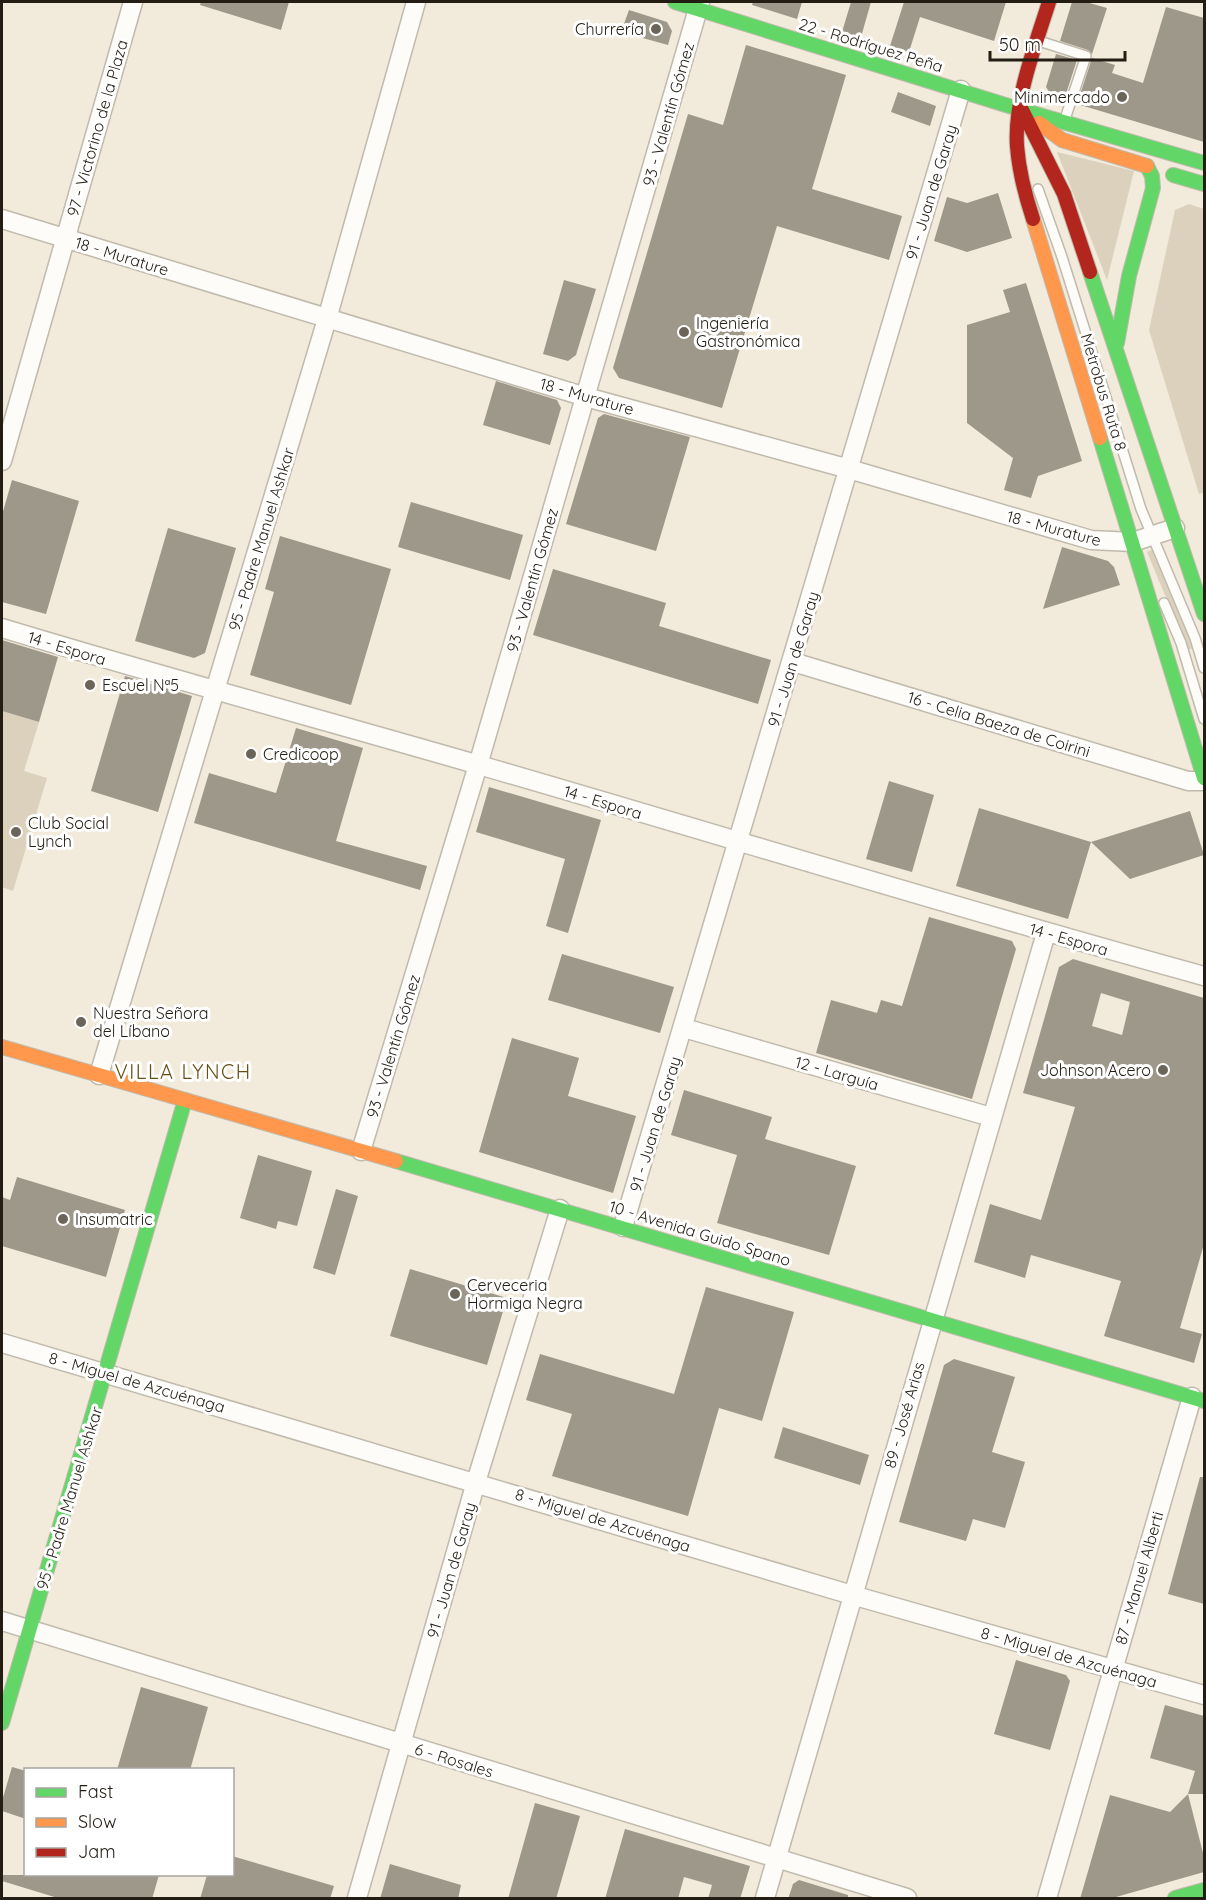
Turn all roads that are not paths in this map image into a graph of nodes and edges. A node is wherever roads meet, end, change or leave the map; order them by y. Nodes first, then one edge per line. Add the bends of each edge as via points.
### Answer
1 (133, 2) edge
2 (416, 2) edge
3 (675, 2) edge
4 (1049, 2) edge
5 (699, 5) edge
6 (1037, 40) junction
7 (962, 90) junction
8 (1022, 110) junction
9 (1064, 123) junction
10 (1204, 163) edge
11 (1030, 165) dead end
12 (1033, 176) dead end
13 (1204, 184) edge
14 (1153, 188) junction
15 (2, 219) edge
16 (65, 238) junction
17 (327, 319) junction
18 (1116, 348) junction
19 (586, 397) junction
20 (2, 461) edge
21 (849, 469) junction
22 (1175, 528) junction
23 (1153, 535) junction
24 (1132, 542) junction
25 (1199, 579) edge
26 (1204, 614) edge
27 (2, 628) edge
28 (793, 662) junction
29 (1204, 668) edge
30 (216, 693) junction
31 (1204, 719) edge
32 (478, 765) junction
33 (1204, 780) edge
34 (736, 842) junction
35 (1046, 933) junction
36 (1204, 976) edge
37 (684, 1028) junction
38 (2, 1047) edge
39 (99, 1075) junction
40 (185, 1100) junction
41 (991, 1117) junction
42 (361, 1151) junction
43 (560, 1209) junction
44 (623, 1227) junction
45 (932, 1320) junction
46 (2, 1343) edge
47 (106, 1373) junction
48 (1198, 1399) edge
49 (476, 1482) junction
50 (852, 1595) junction
51 (2, 1620) edge
52 (30, 1629) junction
53 (1113, 1669) junction
54 (1204, 1695) edge
55 (2, 1723) edge
56 (402, 1744) junction
57 (776, 1859) junction
58 (1204, 1890) edge
59 (357, 1899) edge
60 (765, 1899) edge
61 (907, 1899) edge
62 (1047, 1899) edge
63 (1175, 1899) edge

1 - 16 street, 97 - Victorino de la Plaza
2 - 17 street, 95 - Padre Manuel Ashkar
3 - 5 main road, 22 - Rodríguez Peña
4 - 6 main road
5 - 7 main road, 22 - Rodríguez Peña
5 - 19 street, 93 - Valentín Gómez
6 - 8 main road via 1024,82
6 - 9 lane via 1086,56
7 - 8 main road, 22 - Rodríguez Peña
7 - 21 street, 91 - Juan de Garay
8 - 9 main road, 22 - Rodríguez Peña
8 - 11 lane
8 - 14 main road, 22 - Rodríguez Peña via 1062,140 1147,166
8 - 18 main road via 1059,179
8 - 24 main road via 1017,145 1023,191
9 - 10 main road, 22 - Rodríguez Peña
12 - 23 lane, Metrobus Ruta 8 via 1141,509
13 - 14 main road via 1173,175
14 - 18 main road via 1129,276
15 - 16 street, 18 - Murature
16 - 17 street, 18 - Murature
16 - 20 street, 97 - Victorino de la Plaza
17 - 19 street, 18 - Murature
17 - 30 street, 95 - Padre Manuel Ashkar
18 - 22 main road
19 - 21 street, 18 - Murature
19 - 32 street, 93 - Valentín Gómez
21 - 24 street, 18 - Murature via 1090,540
21 - 28 street, 91 - Juan de Garay
22 - 23 street, 18 - Murature
22 - 25 main road
23 - 24 street, 18 - Murature
23 - 29 lane, Metrobus Ruta 8
24 - 31 lane via 1178,635
24 - 33 main road
25 - 26 main road
27 - 30 street, 14 - Espora
28 - 33 street, 16 - Celia Baeza de Coirini via 1188,781
28 - 34 street, 91 - Juan de Garay
30 - 32 street, 14 - Espora
30 - 39 street, 95 - Padre Manuel Ashkar
32 - 34 street, 14 - Espora
32 - 42 street, 93 - Valentín Gómez
34 - 35 street, 14 - Espora
34 - 37 street, 91 - Juan de Garay
35 - 36 street, 14 - Espora
35 - 41 street, 89 - José Arias
37 - 41 street, 12 - Larguía
37 - 44 street, 91 - Juan de Garay
38 - 39 main road, 10 - Avenida Guido Spano
39 - 40 main road, 10 - Avenida Guido Spano
40 - 42 main road, 10 - Avenida Guido Spano
40 - 47 main road, 95 - Padre Manuel Ashkar
41 - 45 street, 89 - José Arias
42 - 43 main road, 10 - Avenida Guido Spano
43 - 44 main road, 10 - Avenida Guido Spano
43 - 49 street, 91 - Juan de Garay
44 - 45 main road, 10 - Avenida Guido Spano
45 - 48 main road, 10 - Avenida Guido Spano
45 - 50 street, 89 - José Arias
46 - 47 street, 8 - Miguel de Azcuénaga
47 - 49 street, 8 - Miguel de Azcuénaga
47 - 52 main road, 95 - Padre Manuel Ashkar
48 - 53 street, 87 - Manuel Alberti
49 - 50 street, 8 - Miguel de Azcuénaga
49 - 56 street, 91 - Juan de Garay
50 - 53 street, 8 - Miguel de Azcuénaga
50 - 57 street, 89 - José Arias
51 - 52 street, 6 - Rosales
52 - 55 main road, 95 - Padre Manuel Ashkar
52 - 56 street, 6 - Rosales
53 - 54 street, 8 - Miguel de Azcuénaga
53 - 62 street, 87 - Manuel Alberti
56 - 57 street, 6 - Rosales
56 - 59 street, 91 - Juan de Garay
57 - 60 street, 89 - José Arias
57 - 61 street, 6 - Rosales
58 - 63 main road

